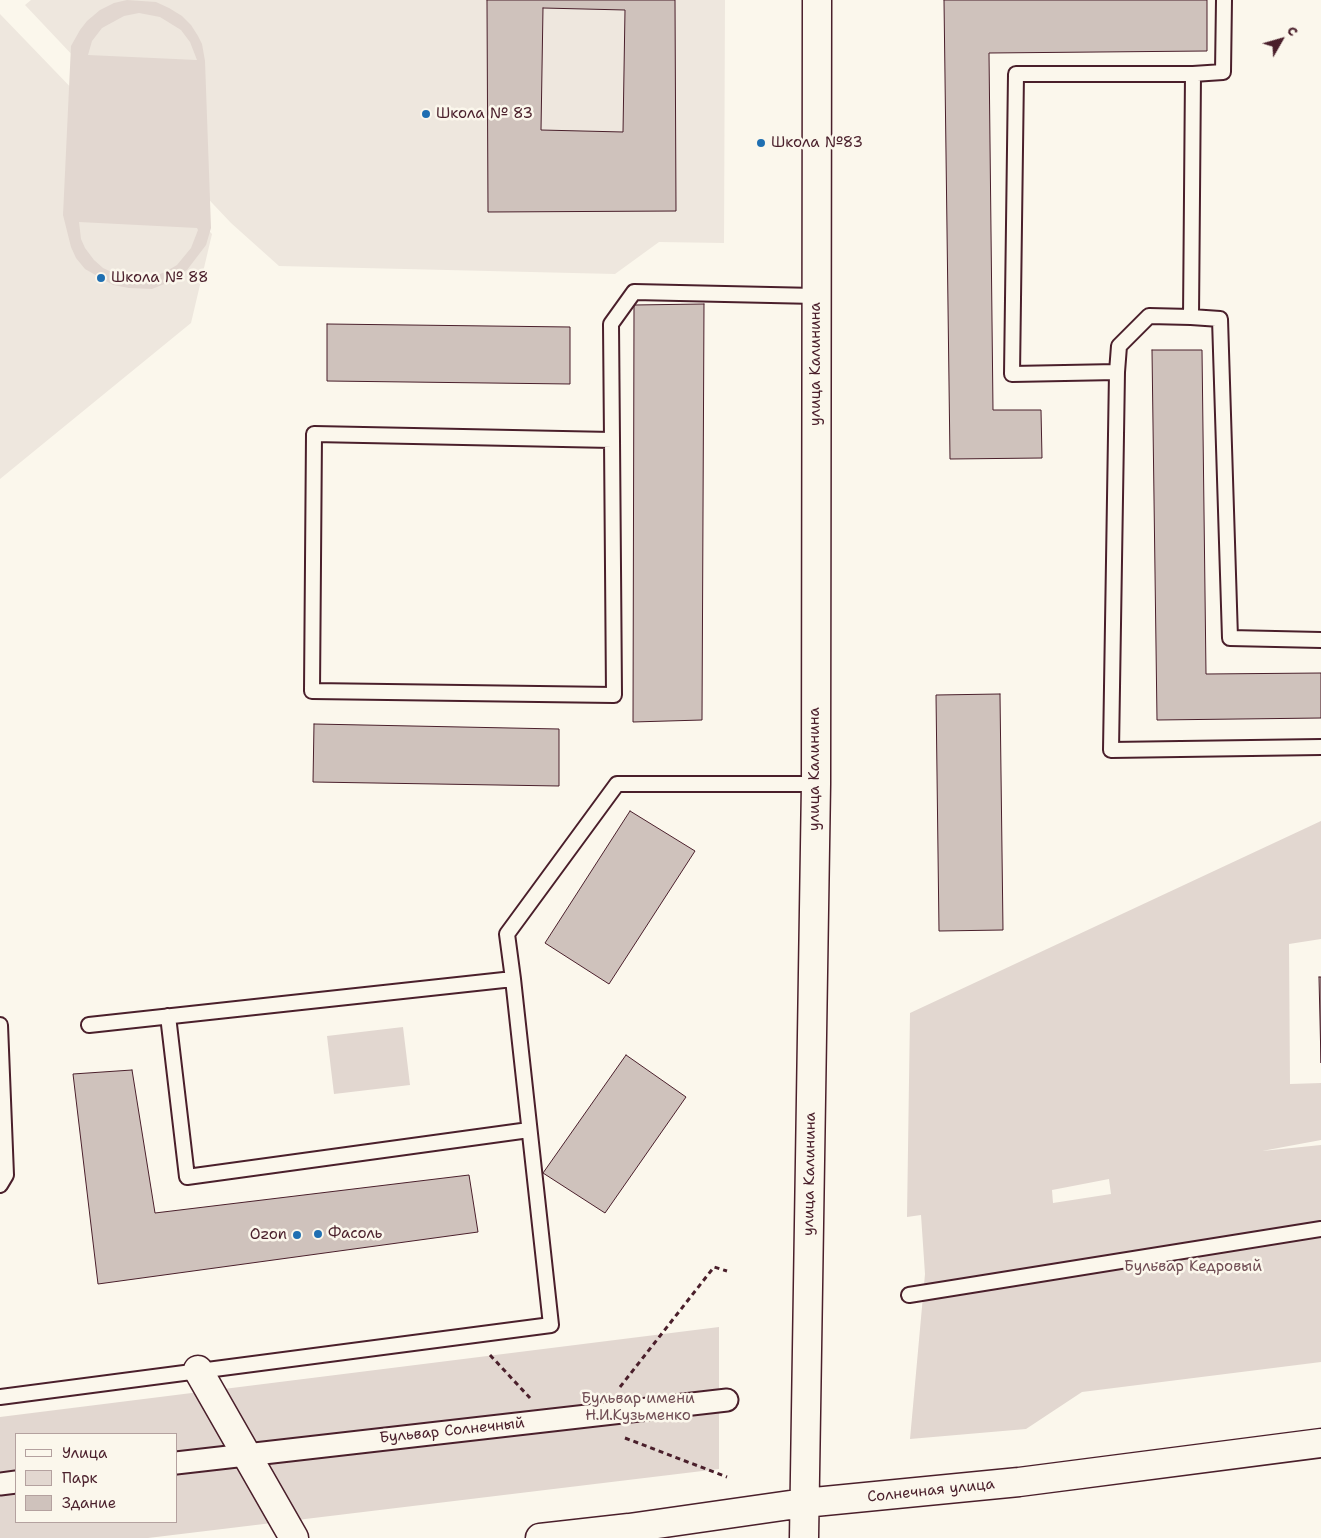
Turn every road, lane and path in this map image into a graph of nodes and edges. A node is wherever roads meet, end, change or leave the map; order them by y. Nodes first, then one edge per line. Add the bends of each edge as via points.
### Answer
1 (817, 0) edge
2 (1224, 0) edge
3 (1193, 74) junction
4 (816, 296) junction
5 (1191, 317) junction
6 (1117, 372) junction
7 (612, 440) junction
8 (1321, 640) edge
9 (1321, 747) edge
10 (816, 784) junction
11 (512, 979) junction
12 (168, 1016) junction
13 (0, 1025) edge
14 (89, 1025) dead end
15 (529, 1130) junction
16 (0, 1185) edge
17 (1321, 1229) edge
18 (727, 1271) dead end
19 (908, 1295) dead end
20 (198, 1370) junction
21 (0, 1397) edge
22 (727, 1400) dead end
23 (598, 1415) junction
24 (1321, 1443) edge
25 (246, 1454) junction
26 (178, 1463) edge
27 (15, 1482) edge
28 (0, 1484) edge
29 (804, 1503) junction
30 (294, 1538) edge
31 (540, 1538) edge
32 (804, 1538) edge

1 - 4 main road, улица Калинина
2 - 3 lane via 1223,72
3 - 5 lane
3 - 6 lane via 1016,74 1012,374
4 - 7 lane via 634,292 611,324
4 - 10 main road, улица Калинина
5 - 6 lane via 1149,316 1119,346
5 - 8 lane via 1220,319 1230,638
6 - 9 lane via 1111,750
7 - 7 lane via 614,695 312,691 314,434
10 - 11 lane via 617,784 507,934
10 - 29 main road, улица Калинина
11 - 12 lane
11 - 15 lane
12 - 14 lane
12 - 15 lane via 187,1177
13 - 16 lane via 6,1174
15 - 20 lane via 551,1325
17 - 19 lane
18 - 23 path via 714,1267
20 - 21 lane
20 - 25 main road
22 - 23 street, Бульвар Солнечный
23 - 25 street, Бульвар Солнечный
24 - 29 main road, Солнечная улица via 1019,1482
25 - 26 street, Бульвар Солнечный
25 - 30 main road
27 - 28 street
29 - 31 main road, Солнечная улица
29 - 32 main road, улица Калинина

